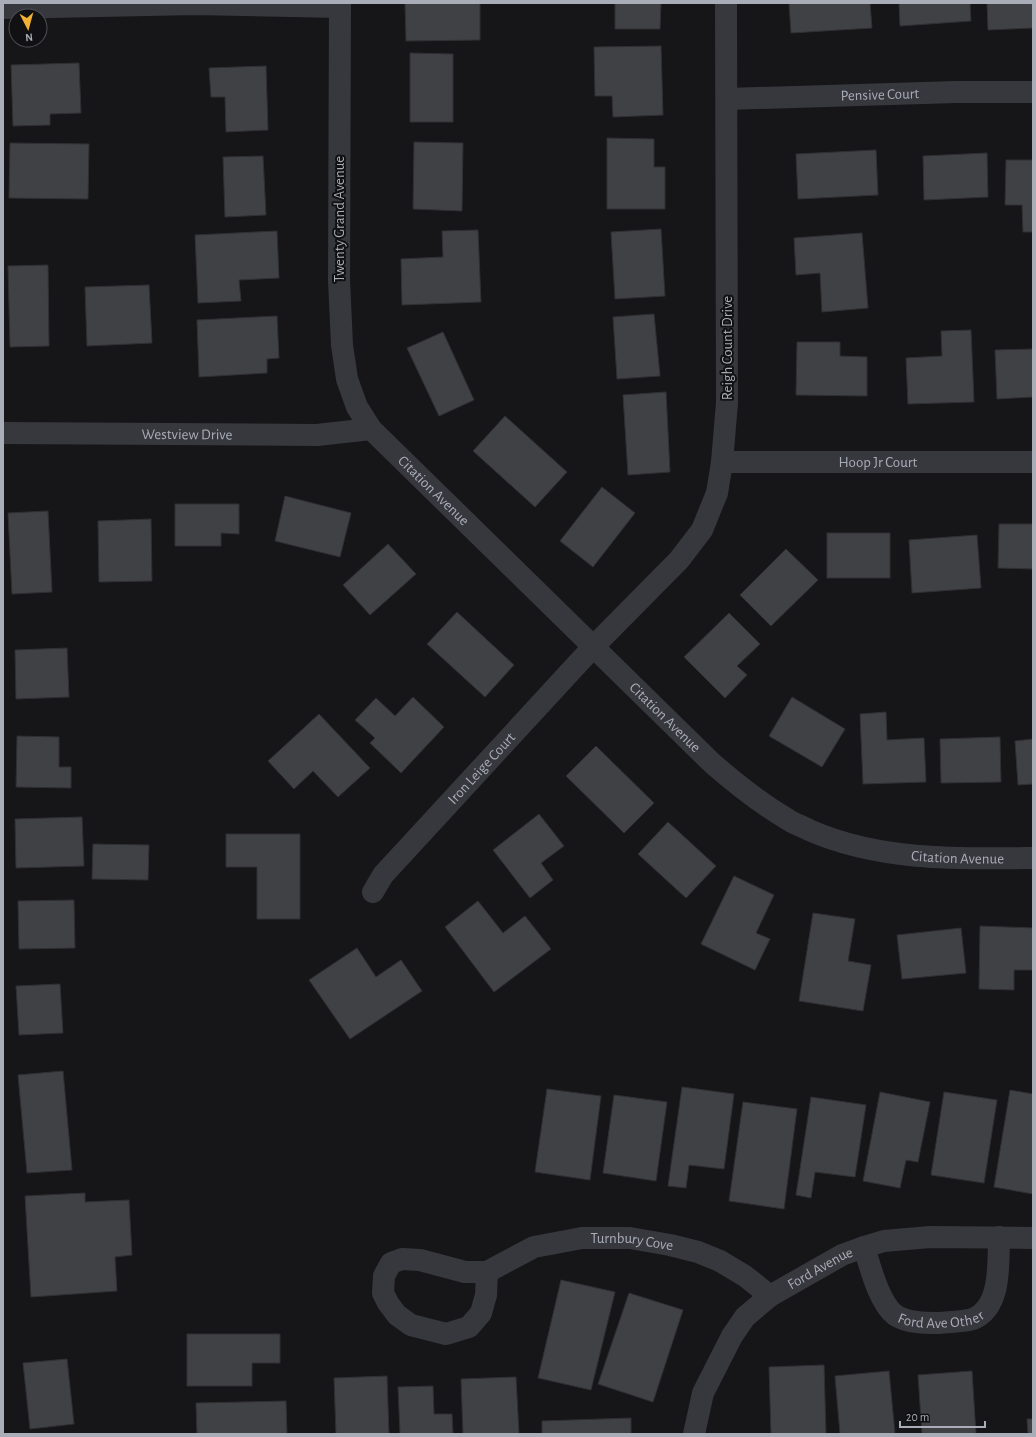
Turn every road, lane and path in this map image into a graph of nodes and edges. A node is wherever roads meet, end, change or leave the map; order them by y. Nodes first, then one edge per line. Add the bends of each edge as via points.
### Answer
1 (726, 3) edge
2 (340, 5) edge
3 (3, 8) edge
4 (1033, 92) edge
5 (727, 99) junction
6 (372, 429) junction
7 (3, 433) edge
8 (722, 462) junction
9 (1033, 462) edge
10 (593, 647) junction
11 (1033, 858) edge
12 (373, 892) dead end
13 (999, 1237) junction
14 (1033, 1238) edge
15 (864, 1246) junction
16 (487, 1272) junction
17 (770, 1296) junction
18 (694, 1434) edge

1 - 5 street, Reigh Count Drive
2 - 3 street via 195,4
2 - 6 street, Twenty Grand Avenue via 339,280 342,345 347,380 357,407
4 - 5 street, Pensive Court
5 - 8 street, Reigh Count Drive via 727,403
6 - 7 street, Westview Drive via 317,435
6 - 10 street, Citation Avenue
8 - 9 street, Hoop Jr Court
8 - 10 street, Reigh Count Drive via 717,493 702,530 679,560
10 - 11 street, Citation Avenue via 712,763 748,794 788,820 830,839 874,851 920,856
10 - 12 street, Iron Leige Court via 383,875
13 - 14 street, Ford Avenue
13 - 15 street, Ford Avenue via 930,1237
13 - 15 street, Ford Ave Other via 996,1290 992,1299 980,1314 972,1319 943,1323 918,1322 895,1315 884,1302
15 - 17 street, Ford Avenue via 842,1255
16 - 16 street, Turnbury Cove via 465,1272 420,1260 402,1260 391,1263 384,1276 382,1293 397,1314 411,1325 446,1334 469,1327 481,1313 486,1295
16 - 17 street, Turnbury Cove via 534,1247 582,1238 630,1238 706,1255 745,1276
17 - 18 street, Ford Avenue via 745,1317 732,1336 703,1393

